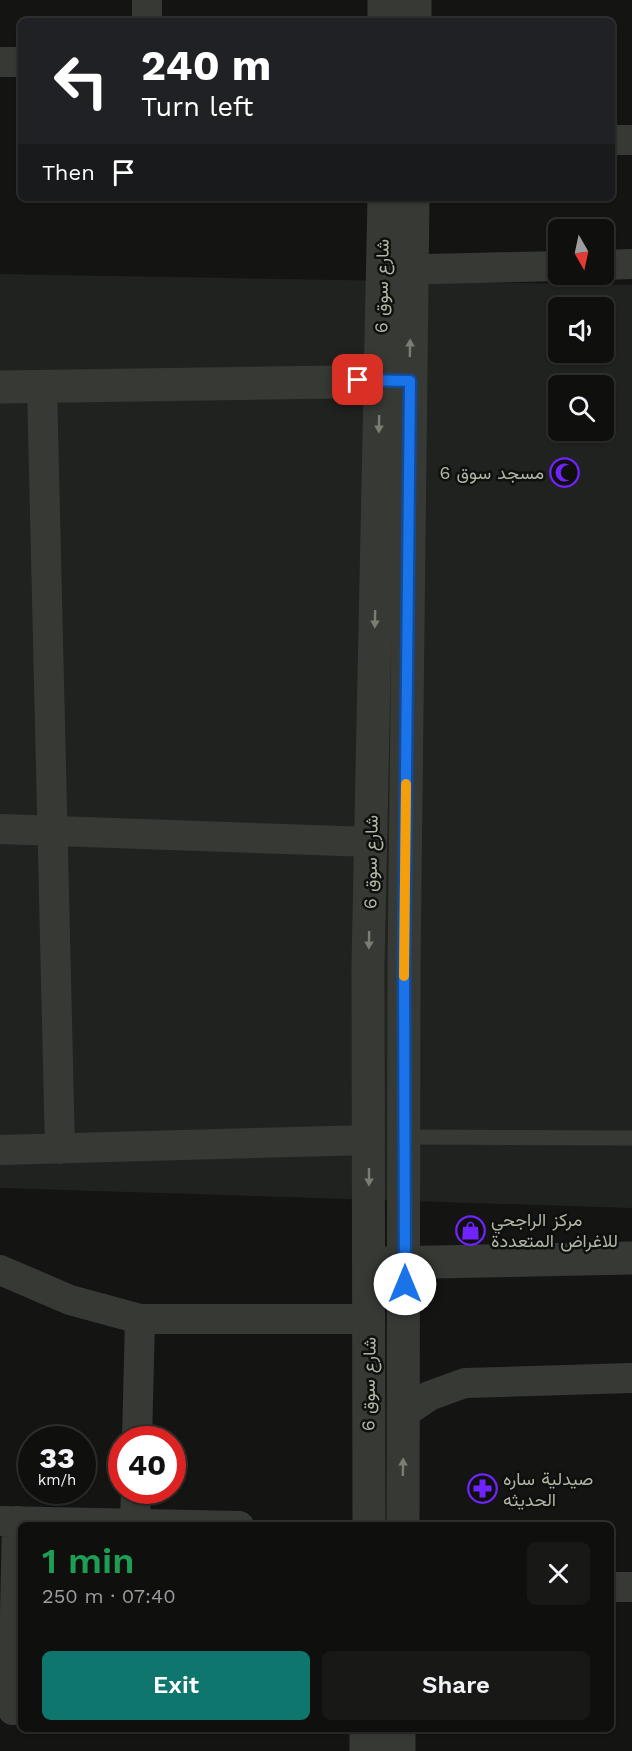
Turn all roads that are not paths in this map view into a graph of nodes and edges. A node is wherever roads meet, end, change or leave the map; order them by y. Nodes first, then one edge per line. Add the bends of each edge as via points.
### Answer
1 (147, 0) edge
2 (384, 0) edge
3 (415, 0) edge
4 (147, 18) edge
5 (384, 18) edge
6 (415, 18) edge
7 (0, 62) edge
8 (18, 62) edge
9 (615, 140) edge
10 (632, 140) edge
11 (385, 201) edge
12 (412, 201) edge
13 (632, 264) edge
14 (614, 265) edge
15 (548, 266) edge
16 (397, 270) junction
17 (395, 380) junction
18 (42, 386) junction
19 (0, 387) edge
20 (0, 829) edge
21 (52, 829) junction
22 (371, 842) junction
23 (405, 1137) junction
24 (632, 1138) edge
25 (369, 1140) junction
26 (60, 1149) junction
27 (0, 1150) edge
28 (632, 1258) edge
29 (370, 1262) junction
30 (405, 1263) junction
31 (0, 1270) edge
32 (140, 1319) junction
33 (370, 1319) junction
34 (632, 1378) edge
35 (404, 1413) junction
36 (137, 1426) edge
37 (136, 1504) edge
38 (9, 1521) edge
39 (72, 1522) edge
40 (135, 1522) edge
41 (369, 1522) edge
42 (403, 1522) edge
43 (614, 1587) edge
44 (632, 1587) edge
45 (11, 1710) edge
46 (366, 1732) edge
47 (399, 1732) edge
48 (366, 1751) edge
49 (399, 1751) edge

1 - 4 street
2 - 5 street
3 - 6 street
7 - 8 street
9 - 10 street
11 - 16 street, شارع سوق 6
12 - 16 street, شارع سوق 6
13 - 14 street
15 - 16 street
16 - 17 street, شارع سوق 6
17 - 18 street
17 -> 22 street, شارع سوق 6
17 - 23 street, شارع سوق 6
18 - 19 street
18 - 21 street
20 - 21 street
21 - 22 street
21 - 26 street
22 -> 25 street, شارع سوق 6
23 - 24 lane
23 - 30 street, شارع سوق 6
25 - 26 street
25 -> 29 street, شارع سوق 6
26 - 27 street
28 - 30 street
29 - 30 street
29 - 33 street, شارع سوق 6
30 - 35 street, شارع سوق 6
31 - 32 street via 70,1300
32 - 33 street
32 - 36 street
33 - 41 street, شارع سوق 6
34 - 35 street via 465,1383 429,1396
42 -> 35 street, شارع سوق 6
37 - 40 street
38 - 39 street
38 - 45 street
43 - 44 street
46 - 48 street
47 - 49 street

